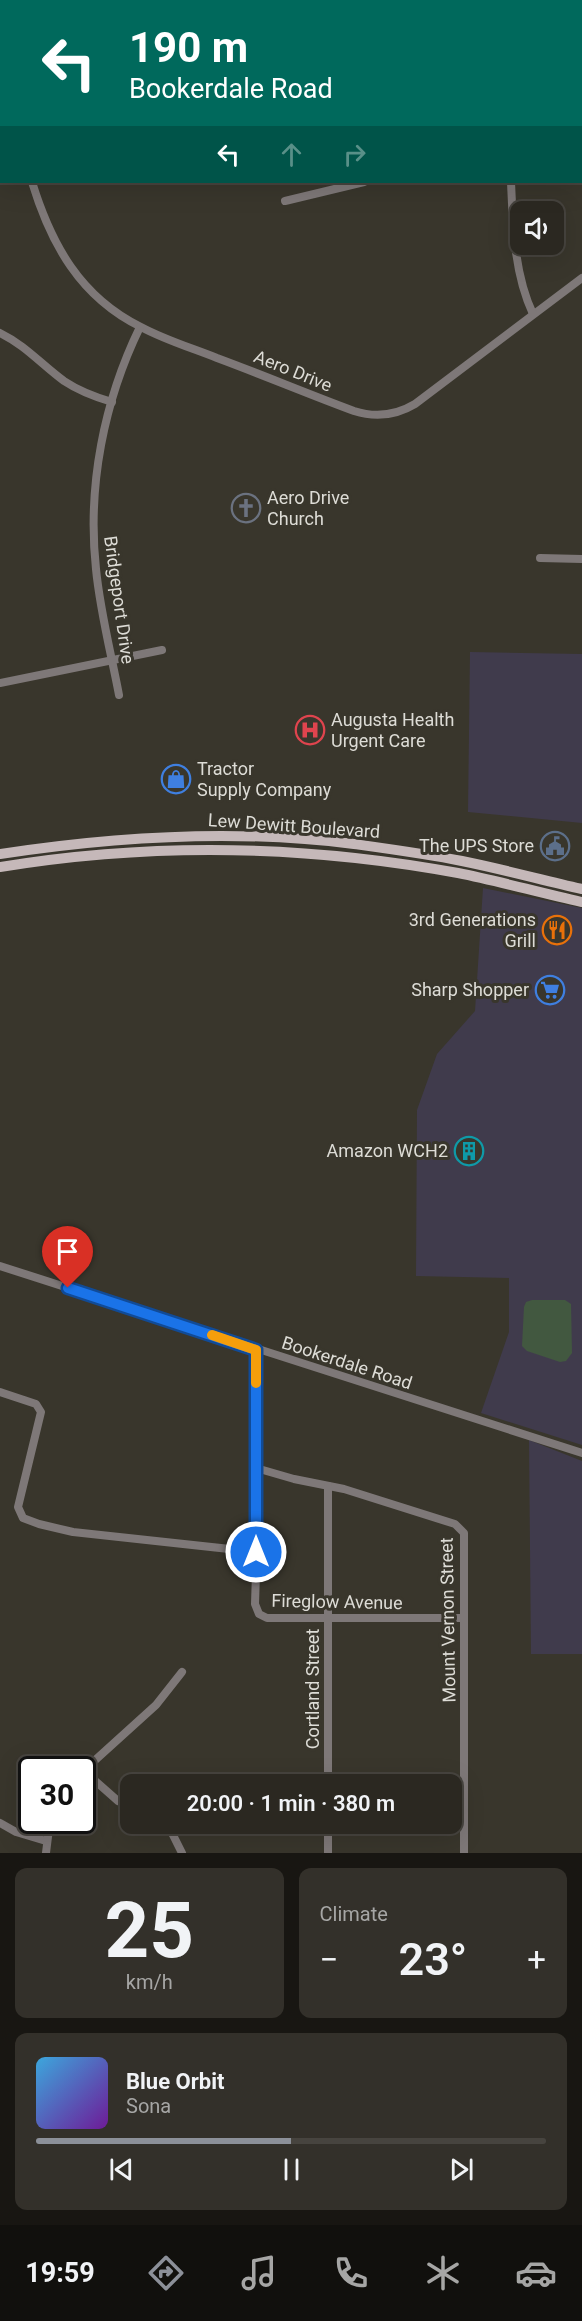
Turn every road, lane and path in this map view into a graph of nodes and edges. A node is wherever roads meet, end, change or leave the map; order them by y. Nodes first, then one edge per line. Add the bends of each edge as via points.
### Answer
1 (33, 183) edge
2 (360, 183) edge
3 (511, 183) edge
4 (285, 201) dead end
5 (582, 278) edge
6 (533, 314) junction
7 (140, 327) junction
8 (0, 333) edge
9 (112, 402) junction
10 (540, 558) dead end
11 (582, 559) edge
12 (162, 650) dead end
13 (112, 660) junction
14 (0, 683) edge
15 (119, 695) dead end
16 (0, 854) edge
17 (1, 866) edge
18 (582, 889) edge
19 (582, 902) edge
20 (0, 1266) edge
21 (256, 1350) junction
22 (0, 1392) edge
23 (582, 1453) edge
24 (256, 1468) junction
25 (328, 1486) junction
26 (256, 1552) junction
27 (328, 1618) junction
28 (464, 1618) junction
29 (182, 1672) dead end
30 (96, 1760) edge
31 (328, 1774) edge
32 (96, 1783) edge
33 (120, 1802) edge
34 (0, 1823) edge
35 (47, 1834) edge
36 (172, 1834) edge
37 (328, 1834) edge
38 (46, 1840) junction
39 (46, 1853) edge
40 (182, 1853) edge
41 (328, 1853) edge
42 (464, 1853) edge

1 - 7 street, Aero Drive via 47,225 77,276 104,302
2 - 4 street
3 - 6 street via 520,278
5 - 6 street, Aero Drive
6 - 7 street, Aero Drive via 416,404 380,416 354,411
7 - 9 street, Bridgeport Drive
8 - 9 street via 80,390
9 - 13 street, Bridgeport Drive via 97,469 94,530 96,569
10 - 11 street
12 - 13 street
13 - 14 street
13 - 15 street, Bridgeport Drive
16 - 17 street
16 - 18 main road, Lew Dewitt Boulevard via 103,840 271,837 353,844 462,861
17 - 19 main road, Lew Dewitt Boulevard via 104,853 271,850 458,873
20 - 21 street, Bookerdale Road
21 - 23 street, Bookerdale Road
21 - 24 street, Fireglow Avenue
22 - 26 street via 36,1404 41,1412 18,1507 23,1518 73,1532
24 - 25 street, Mount Vernon Street
24 - 26 street, Fireglow Avenue
25 - 27 street, Cortland Street
25 - 28 street, Mount Vernon Street via 459,1526 464,1533
26 - 27 street, Fireglow Avenue via 255,1604 259,1614 267,1618
27 - 28 street, Fireglow Avenue
27 - 31 street, Cortland Street
28 - 42 street, Mount Vernon Street
29 - 30 street via 156,1705
32 - 33 street
34 - 38 street
35 - 38 street
36 - 40 street
37 - 41 street
38 - 39 street

